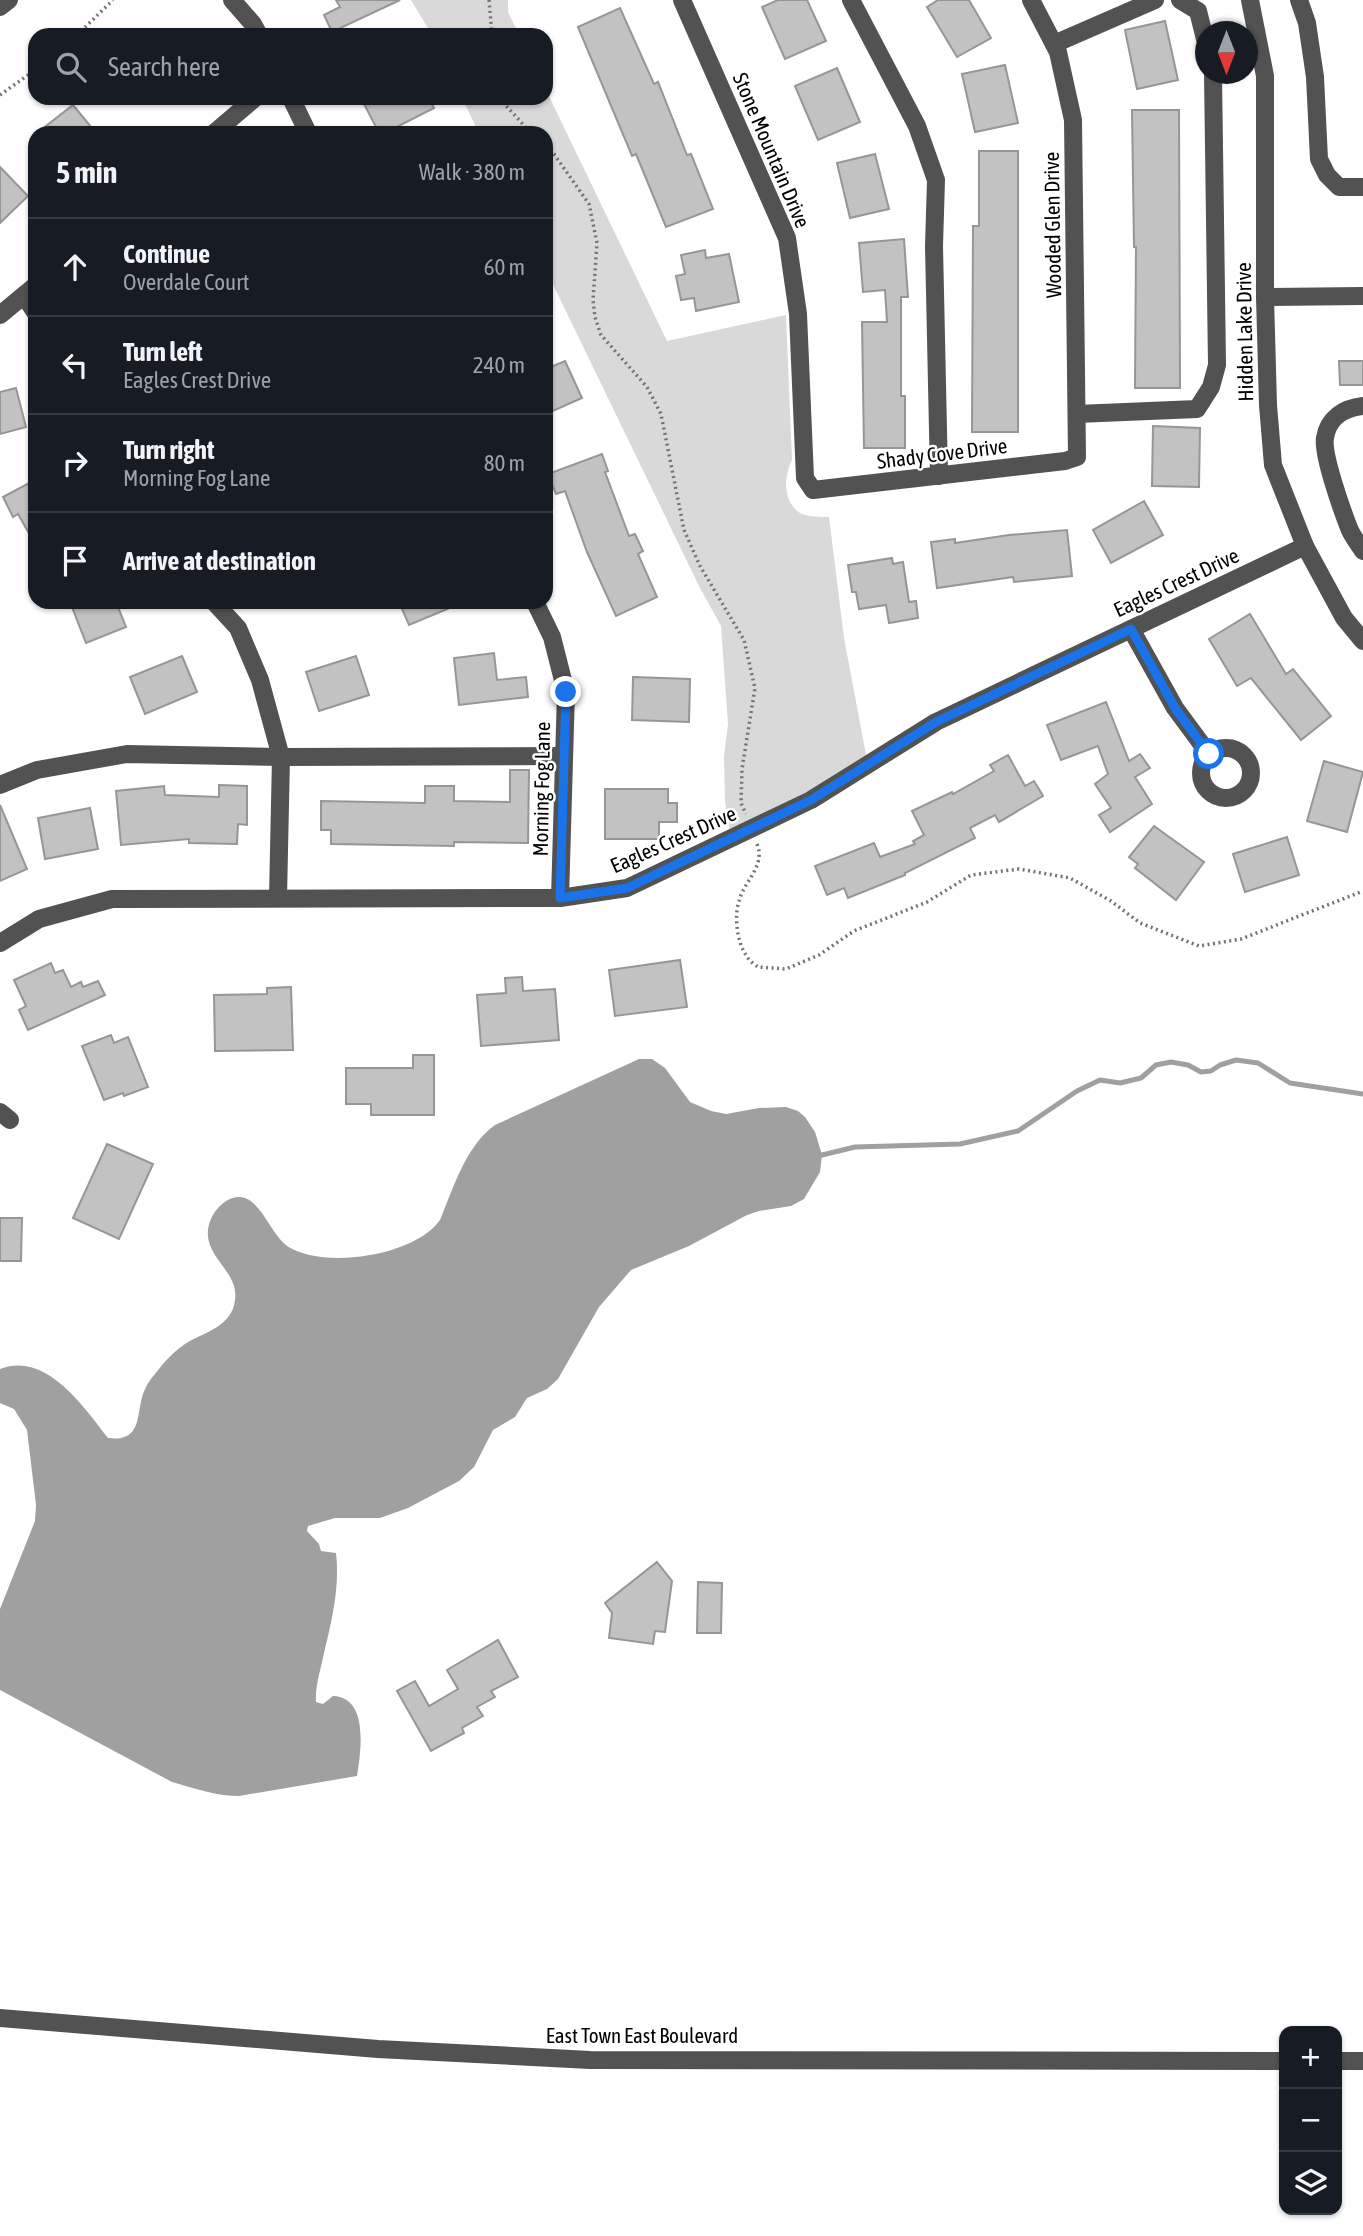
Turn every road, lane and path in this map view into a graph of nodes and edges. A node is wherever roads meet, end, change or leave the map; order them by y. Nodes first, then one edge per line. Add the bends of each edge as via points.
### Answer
1 (9, 0) edge
2 (113, 0) edge
3 (232, 0) edge
4 (489, 0) edge
5 (682, 0) edge
6 (851, 0) edge
7 (1031, 0) edge
8 (1155, 0) edge
9 (1180, 0) edge
10 (1250, 0) edge
11 (1299, 0) edge
12 (0, 8) edge
13 (1200, 21) edge
14 (84, 28) edge
15 (255, 28) edge
16 (491, 28) edge
17 (1054, 44) junction
18 (28, 75) edge
19 (1213, 84) edge
20 (0, 94) edge
21 (247, 105) edge
22 (294, 105) edge
23 (505, 105) edge
24 (222, 126) edge
25 (305, 126) edge
26 (525, 126) edge
27 (553, 152) edge
28 (1363, 187) edge
29 (28, 293) edge
30 (1363, 296) edge
31 (1265, 297) junction
32 (0, 315) edge
33 (1363, 406) edge
34 (1077, 414) junction
35 (1077, 457) joint
36 (939, 476) junction
37 (813, 491) joint
38 (1305, 547) junction
39 (1363, 551) edge
40 (220, 609) edge
41 (538, 609) edge
42 (1131, 629) junction
43 (1363, 641) edge
44 (1209, 754) dead end
45 (564, 756) junction
46 (281, 757) junction
47 (0, 785) edge
48 (751, 829) junction
49 (1362, 891) edge
50 (278, 898) junction
51 (560, 898) junction
52 (1363, 899) edge
53 (0, 943) edge
54 (0, 2018) edge
55 (1279, 2061) edge
56 (1342, 2061) edge
57 (1363, 2061) edge

1 - 12 street
2 - 14 path
3 - 15 street
4 - 16 path
5 - 37 street, Stone Mountain Drive via 787,238 798,314 805,478
6 - 36 street via 918,126 936,180 933,246
7 - 17 street, Wooded Glen Drive
8 - 17 street
9 - 13 street via 1198,11
10 - 31 street, Hidden Lake Drive via 1265,76
11 - 28 street via 1315,77 1319,159 1339,187
17 - 34 street, Wooded Glen Drive via 1073,120
18 - 20 path
19 - 34 street via 1217,365 1211,387 1196,409
21 - 24 street
22 - 25 street
23 - 26 path
27 - 48 path via 589,204 597,243 593,300 601,335 648,387 661,414 684,530 744,640 755,688 741,803
29 - 32 street
30 - 31 street
31 - 38 street, Hidden Lake Drive via 1273,465
33 - 39 street via 1348,407 1331,421 1324,439 1350,530
34 - 35 street, Wooded Glen Drive
35 - 36 street, Shady Cove Drive
36 - 37 street, Shady Cove Drive
38 - 42 street, Eagles Crest Drive
38 - 43 street, Hidden Lake Drive via 1344,618
40 - 46 street via 243,638
41 - 45 street, Morning Fog Lane via 552,637 566,692
42 - 44 street via 1175,708
42 - 48 street, Eagles Crest Drive via 936,722 811,800
45 - 46 street
45 - 51 street, Morning Fog Lane
46 - 47 street via 127,754 37,770
46 - 50 street
48 - 49 path via 760,852 739,901 738,933 746,955 758,967 786,969 819,955 854,931 927,902 971,875 1019,869 1070,878 1140,923 1199,946 1241,939
48 - 51 street, Eagles Crest Drive via 627,888
49 - 52 path
50 - 51 street, Eagles Crest Drive
50 - 53 street, Eagles Crest Drive via 112,899 39,919
54 - 55 street, East Town East Boulevard via 379,2049 590,2060
56 - 57 street

